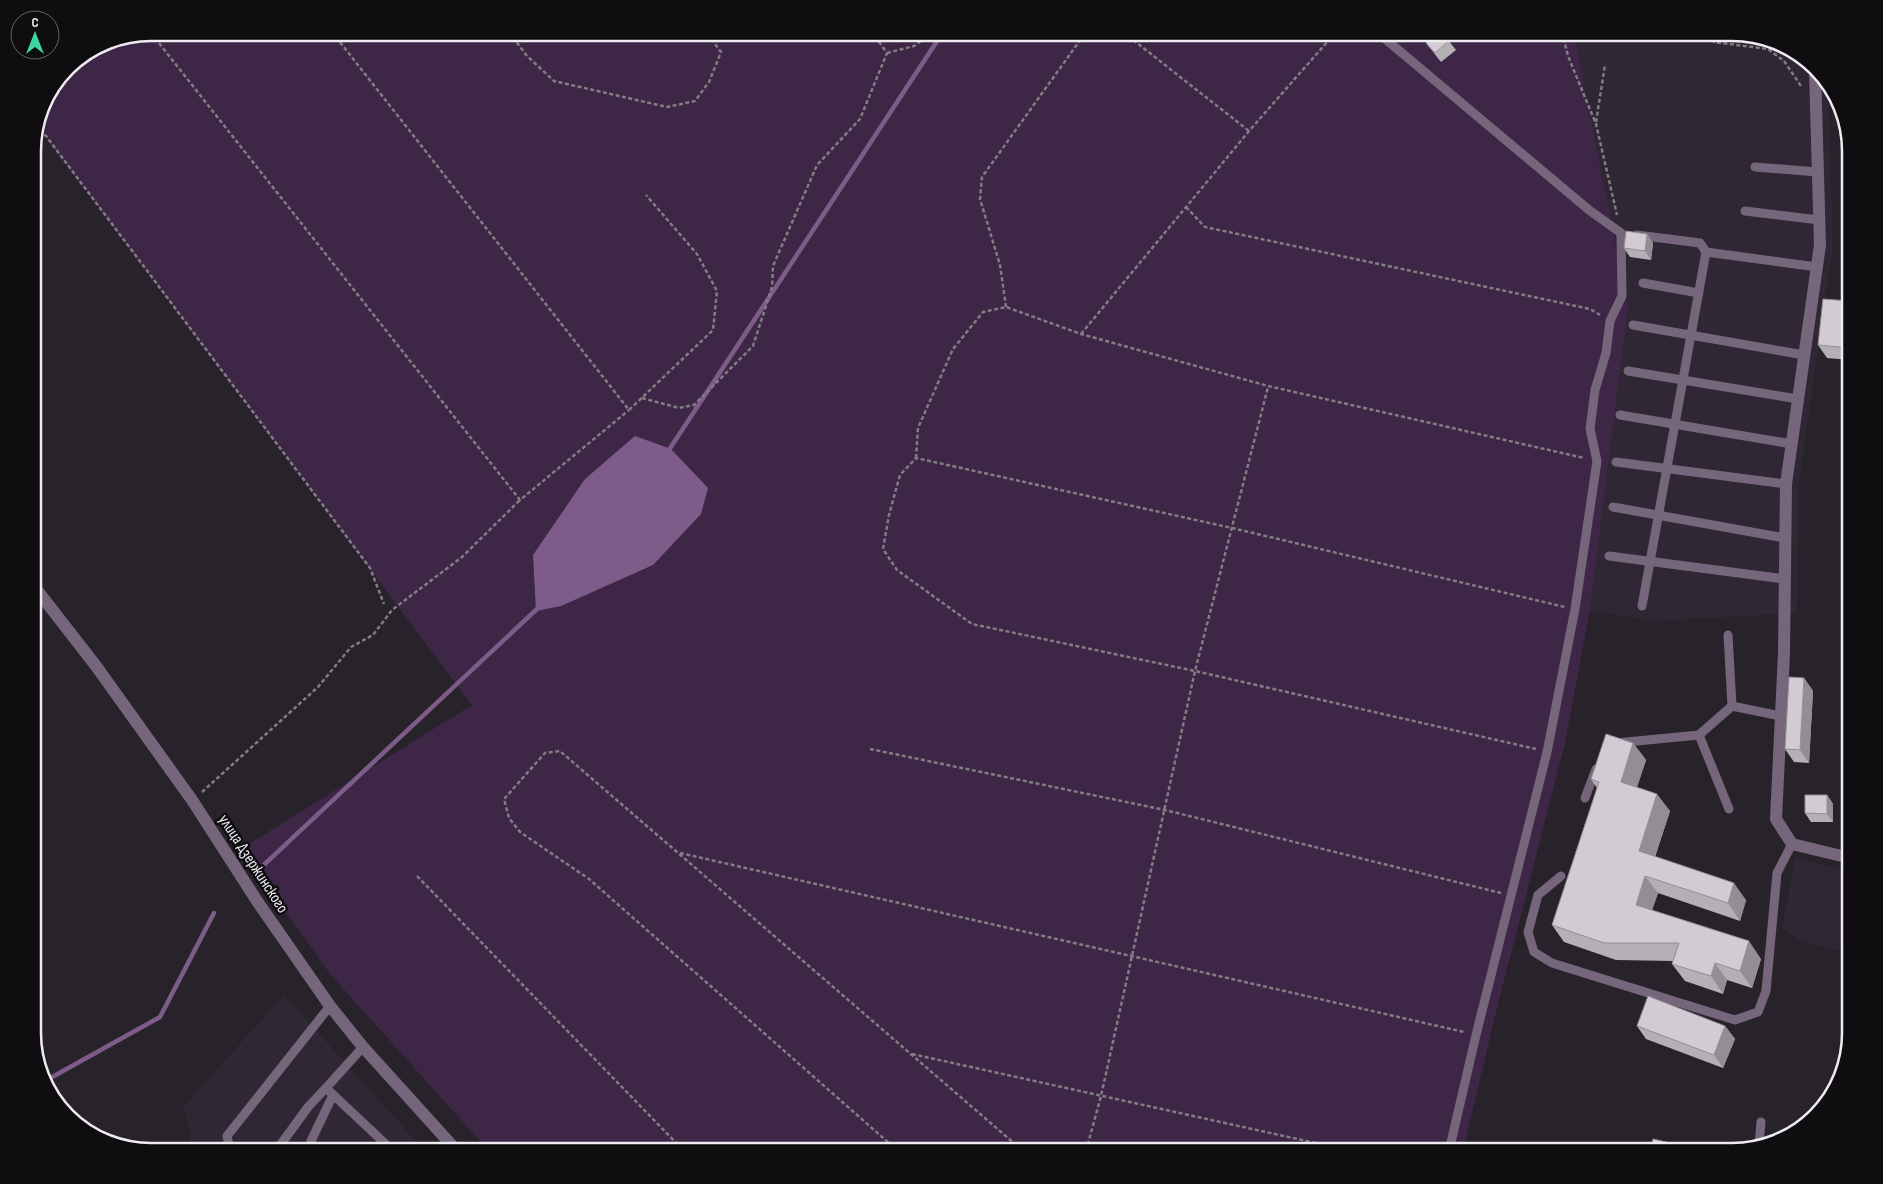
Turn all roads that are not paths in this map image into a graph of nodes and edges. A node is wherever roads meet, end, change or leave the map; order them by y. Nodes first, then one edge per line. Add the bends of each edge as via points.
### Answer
1 (1388, 41) edge
2 (1815, 81) edge
3 (1756, 167) dead end
4 (1818, 172) junction
5 (1745, 211) dead end
6 (1819, 220) junction
7 (1624, 233) junction
8 (1706, 252) junction
9 (1817, 267) junction
10 (1642, 283) dead end
11 (1699, 293) junction
12 (1633, 325) dead end
13 (1691, 336) junction
14 (1804, 356) junction
15 (1628, 371) dead end
16 (1683, 380) junction
17 (1798, 399) junction
18 (1620, 415) dead end
19 (1675, 424) junction
20 (1792, 444) junction
21 (1616, 462) dead end
22 (1667, 468) junction
23 (1786, 484) junction
24 (1613, 507) dead end
25 (1658, 515) junction
26 (1785, 538) junction
27 (1609, 556) dead end
28 (1650, 561) junction
29 (1785, 579) junction
30 (41, 595) edge
31 (1642, 606) dead end
32 (1728, 635) dead end
33 (1732, 706) junction
34 (1781, 716) junction
35 (1699, 736) junction
36 (1606, 744) edge
37 (1599, 762) edge
38 (1585, 798) dead end
39 (1729, 809) dead end
40 (1792, 844) junction
41 (1842, 856) edge
42 (1561, 876) dead end
43 (330, 1006) junction
44 (363, 1047) junction
45 (326, 1088) junction
46 (333, 1096) junction
47 (1761, 1122) dead end
48 (1759, 1139) edge
49 (228, 1143) edge
50 (282, 1143) edge
51 (311, 1143) edge
52 (383, 1143) edge
53 (450, 1143) edge
54 (1451, 1143) edge

1 - 7 lane via 1589,210
2 - 4 street
3 - 4 lane
4 - 6 street
5 - 6 lane
6 - 9 street
7 - 8 lane via 1700,243
7 - 54 lane via 1622,296 1610,321 1606,353 1595,390 1590,429 1597,461 1575,609 1547,752
8 - 9 lane
8 - 11 lane
9 - 14 street
10 - 11 lane
11 - 13 lane
12 - 13 lane
13 - 14 lane
13 - 16 lane
14 - 17 street
15 - 16 lane
16 - 17 lane
16 - 19 lane
17 - 20 street
18 - 19 lane
19 - 20 lane
19 - 22 lane
20 - 23 street
21 - 22 lane
22 - 23 lane
22 - 25 lane
23 - 26 street
24 - 25 lane
25 - 26 lane
25 - 28 lane
26 - 29 street
27 - 28 lane
28 - 29 lane
28 - 31 lane
29 - 34 street
30 - 43 street, улица Дзержинского via 192,800 256,901
32 - 33 lane
33 - 34 lane
33 - 35 lane
34 - 40 street via 1776,819
35 - 36 lane
35 - 39 lane
37 - 38 lane
40 - 41 street
40 - 42 lane via 1777,873 1766,991 1758,1012 1735,1020 1552,963 1534,952 1528,932 1538,895
43 - 44 street, улица Дзержинского
43 - 49 lane via 227,1136
44 - 45 lane
44 - 53 street, улица Дзержинского
45 - 46 lane
45 - 50 lane
46 - 51 lane
46 - 52 lane
47 - 48 lane

